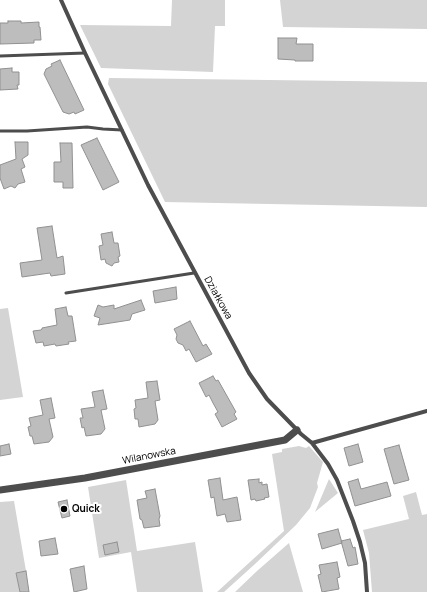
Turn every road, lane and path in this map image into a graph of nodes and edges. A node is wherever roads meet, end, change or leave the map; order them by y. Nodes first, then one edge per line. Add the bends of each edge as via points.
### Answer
1 (61, 0) edge
2 (84, 53) junction
3 (0, 56) edge
4 (122, 130) junction
5 (0, 131) edge
6 (194, 273) junction
7 (66, 293) dead end
8 (427, 411) edge
9 (298, 430) junction
10 (312, 443) junction
11 (0, 490) edge
12 (367, 592) edge

1 - 2 street, Działkowa
2 - 3 lane
2 - 4 street, Działkowa
4 - 5 lane via 87,127
4 - 6 street, Działkowa
6 - 7 lane
6 - 9 street, Działkowa via 252,378 267,398
8 - 10 street
9 - 10 street, Działkowa
9 - 11 street, Wilanowska via 285,440 85,478
10 - 12 street, Działkowa via 337,480 354,521 364,563

